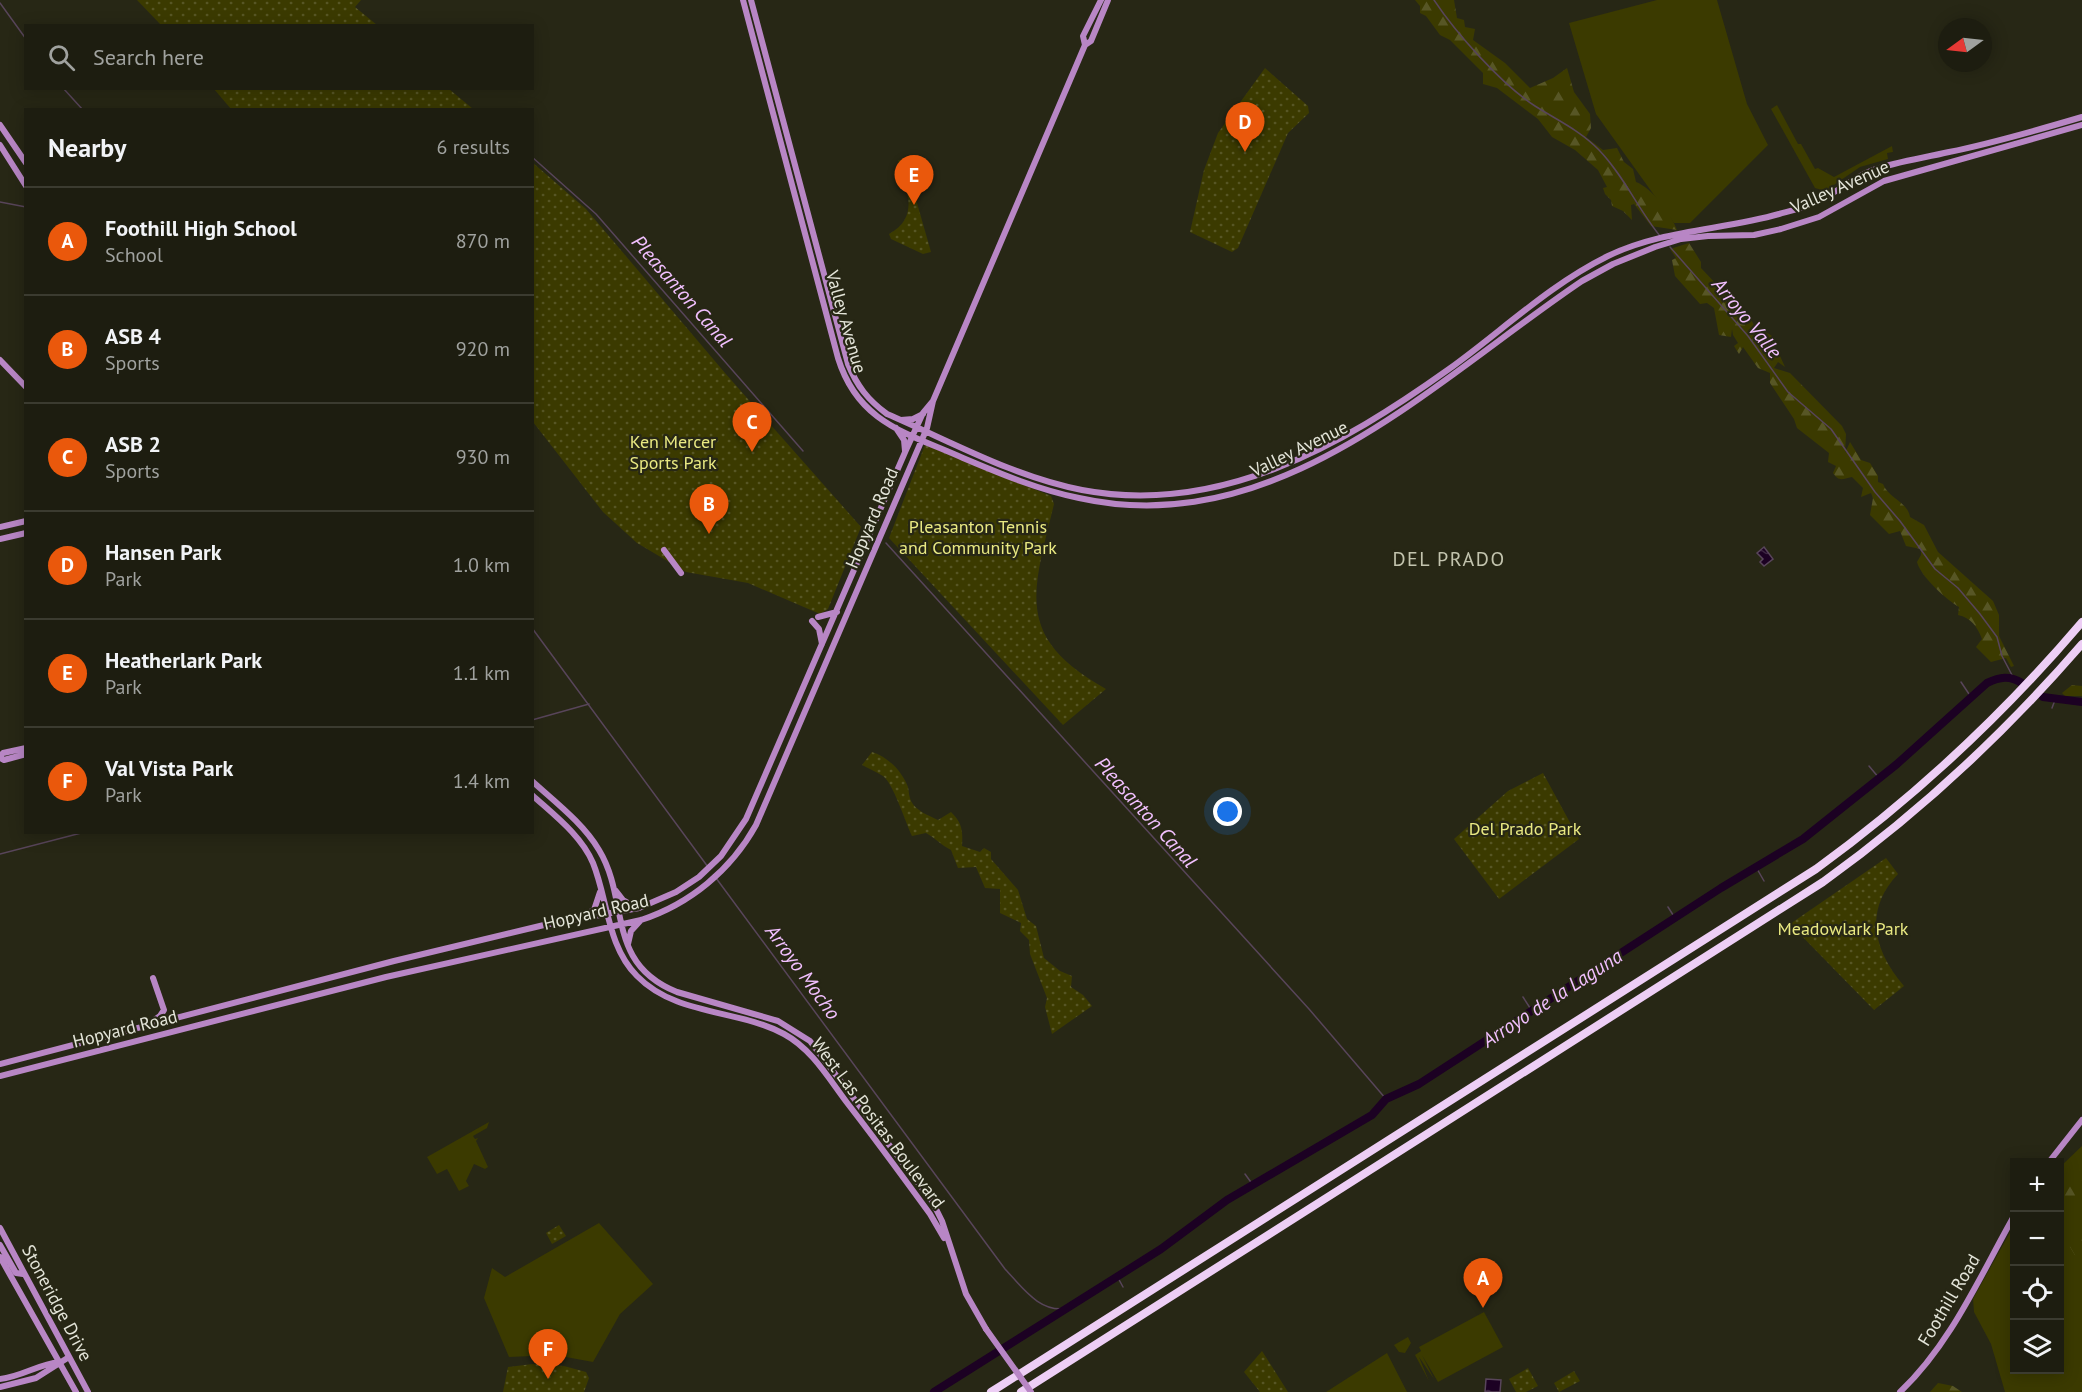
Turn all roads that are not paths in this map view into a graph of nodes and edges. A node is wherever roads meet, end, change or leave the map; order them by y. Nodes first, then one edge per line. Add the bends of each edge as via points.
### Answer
1 (743, 0) edge
2 (751, 0) edge
3 (1101, 0) edge
4 (1108, 0) edge
5 (1084, 45) junction
6 (2082, 117) edge
7 (0, 125) edge
8 (2082, 125) edge
9 (0, 145) edge
10 (24, 160) edge
11 (24, 183) edge
12 (1679, 237) junction
13 (1652, 244) junction
14 (0, 360) edge
15 (24, 385) edge
16 (933, 401) junction
17 (923, 413) junction
18 (931, 418) junction
19 (899, 420) junction
20 (896, 427) junction
21 (917, 427) junction
22 (926, 431) junction
23 (913, 435) junction
24 (922, 439) junction
25 (946, 440) junction
26 (934, 445) junction
27 (905, 453) junction
28 (915, 456) junction
29 (24, 521) edge
30 (0, 527) edge
31 (24, 533) edge
32 (0, 539) edge
33 (664, 550) dead end
34 (681, 573) dead end
35 (837, 612) junction
36 (2082, 622) edge
37 (822, 644) junction
38 (2082, 644) edge
39 (24, 748) edge
40 (24, 755) edge
41 (0, 757) edge
42 (534, 783) edge
43 (534, 797) edge
44 (612, 884) junction
45 (600, 889) junction
46 (638, 908) junction
47 (618, 913) junction
48 (607, 915) junction
49 (574, 920) junction
50 (641, 920) junction
51 (621, 924) junction
52 (610, 926) junction
53 (627, 945) junction
54 (153, 978) dead end
55 (139, 1028) junction
56 (0, 1064) edge
57 (0, 1076) edge
58 (2082, 1123) edge
59 (2052, 1158) edge
60 (2010, 1223) edge
61 (0, 1228) edge
62 (0, 1245) edge
63 (950, 1248) junction
64 (0, 1257) edge
65 (23, 1274) junction
66 (69, 1357) junction
67 (60, 1362) junction
68 (0, 1380) edge
69 (0, 1387) edge
70 (76, 1392) edge
71 (88, 1392) edge
72 (991, 1392) edge
73 (1021, 1392) edge
74 (1031, 1392) edge
75 (1900, 1392) edge

1 - 20 main road, Valley Avenue via 843,373 867,410
2 - 19 main road, Valley Avenue via 848,363 856,384 871,402
3 - 5 main road, Hopyard Road via 1083,36
4 - 5 main road, Hopyard Road via 1091,41
5 - 16 main road, Hopyard Road
6 - 12 main road, Valley Avenue via 1879,168 1814,204
7 - 10 main road
8 - 12 main road, Valley Avenue via 1884,181 1819,217 1781,229 1754,235
9 - 11 main road
12 - 13 main road, Valley Avenue
13 - 25 main road, Valley Avenue via 1609,255 1577,273 1433,380 1338,439 1242,482 1169,496 1082,490 1026,473
13 - 26 main road, Valley Avenue via 1582,281 1408,408 1312,463 1235,493 1170,505 1081,499 1023,482
14 - 15 main road
16 - 17 main road, Hopyard Road
16 - 18 main road, Hopyard Road
17 - 19 main road
17 - 21 main road, Hopyard Road
18 - 22 main road, Hopyard Road
18 - 25 main road via 933,430
19 - 21 main road, Valley Avenue
20 - 23 main road, Valley Avenue
20 - 27 main road
21 - 22 main road, Valley Avenue
21 - 23 main road, Hopyard Road
22 - 24 main road, Hopyard Road
22 - 25 main road, Valley Avenue
23 - 24 main road, Valley Avenue
23 - 27 main road, Hopyard Road
24 - 26 main road, Valley Avenue
24 - 28 main road, Hopyard Road
26 - 28 main road
27 - 35 main road, Hopyard Road
28 - 50 main road, Hopyard Road via 756,825 728,865 706,886
29 - 30 main road
31 - 32 main road
33 - 34 main road
35 - 37 main road, Hopyard Road
35 - 37 main road via 815,619
36 - 72 highway via 2008,705 1907,799 1794,885
37 - 46 main road, Hopyard Road via 746,819 721,856 676,892
38 - 73 highway via 1989,743 1917,810 1801,897
39 - 41 main road
40 - 41 main road via 4,760
42 - 44 main road, West Las Positas Boulevard via 592,840
43 - 45 main road, West Las Positas Boulevard via 577,838 592,862
44 - 46 main road via 622,900
44 - 47 main road, West Las Positas Boulevard
45 - 48 main road, West Las Positas Boulevard
45 - 49 main road via 594,910
46 - 47 main road, Hopyard Road
47 - 48 main road, Hopyard Road
47 - 51 main road, West Las Positas Boulevard
48 - 49 main road, Hopyard Road
48 - 52 main road, West Las Positas Boulevard
49 - 55 main road, Hopyard Road via 394,961
50 - 51 main road, Hopyard Road
50 - 53 main road via 631,931
51 - 52 main road, Hopyard Road
51 - 53 main road, West Las Positas Boulevard
52 - 57 main road, Hopyard Road via 386,977
52 - 63 main road, West Las Positas Boulevard via 636,975 657,993 772,1028 803,1047 930,1214
53 - 63 main road, West Las Positas Boulevard via 641,968 671,990 778,1022 810,1041 932,1201
54 - 55 main road via 163,1011
55 - 56 main road, Hopyard Road
58 - 59 main road
60 - 75 main road, Foothill Road via 1932,1357
61 - 65 main road, Stoneridge Drive
62 - 65 main road via 16,1273
63 - 74 main road, West Las Positas Boulevard, bridge via 966,1294
64 - 67 main road, Stoneridge Drive
65 - 66 main road, Stoneridge Drive
66 - 67 main road
66 - 71 main road, Stoneridge Drive
67 - 68 main road
67 - 69 main road via 36,1378
67 - 70 main road, Stoneridge Drive

